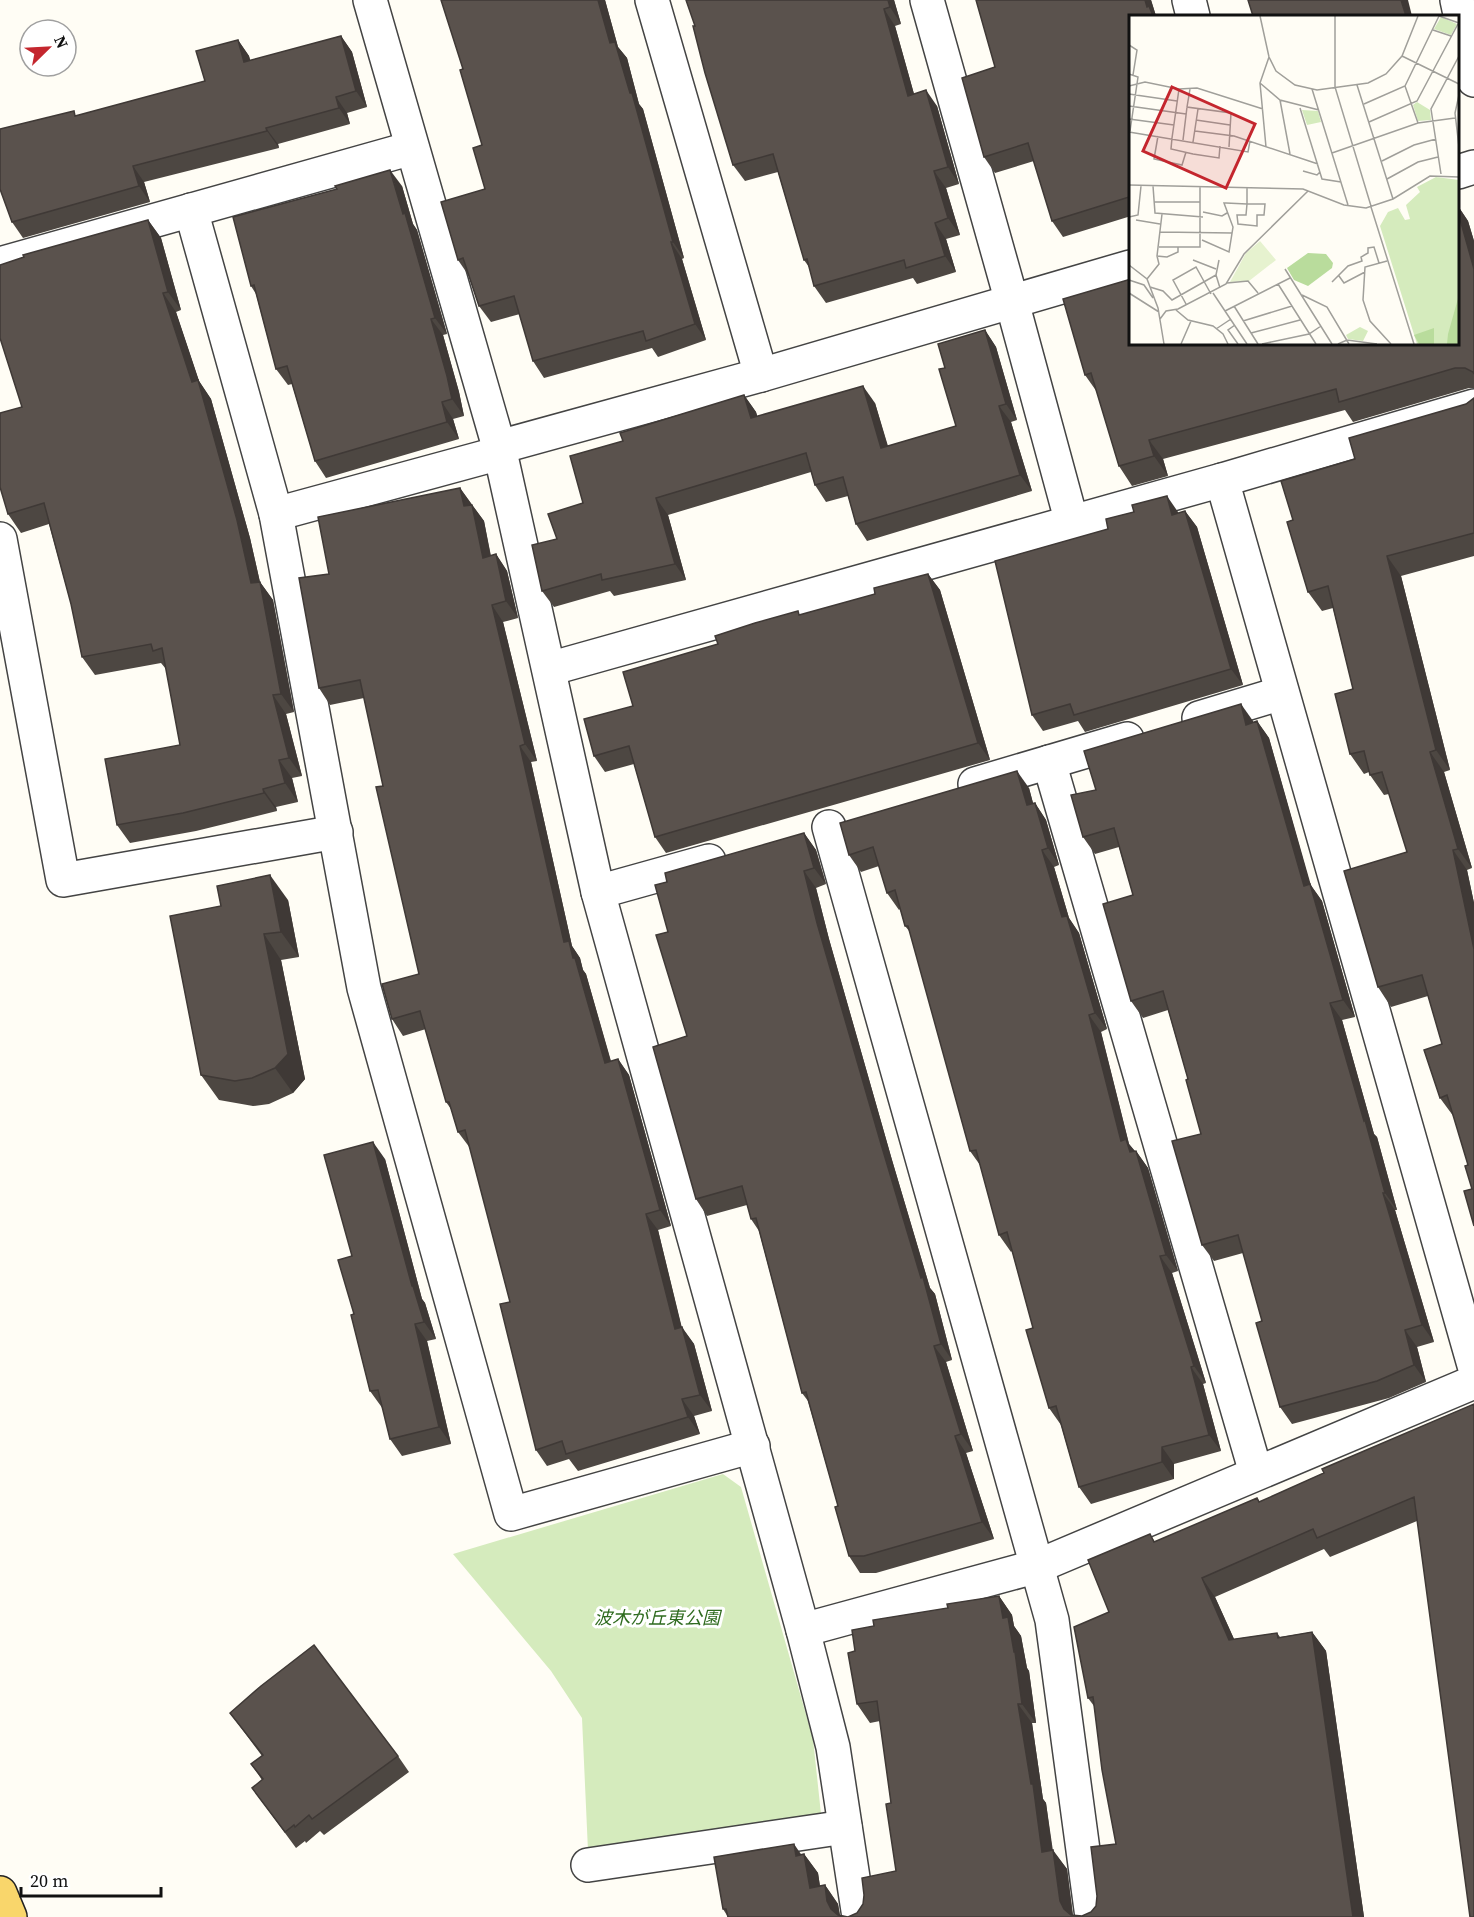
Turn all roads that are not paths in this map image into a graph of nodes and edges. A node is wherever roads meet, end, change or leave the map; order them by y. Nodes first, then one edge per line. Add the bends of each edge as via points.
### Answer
1 (370, 0) edge
2 (652, 0) edge
3 (927, 0) edge
4 (1189, 0) edge
5 (1457, 0) edge
6 (1193, 15) edge
7 (1474, 80) edge
8 (412, 148) junction
9 (1474, 167) edge
10 (1459, 172) edge
11 (191, 210) junction
12 (0, 264) edge
13 (1129, 268) edge
14 (1012, 302) junction
15 (761, 375) junction
16 (1474, 406) edge
17 (500, 450) junction
18 (1222, 480) junction
19 (276, 514) junction
20 (1072, 523) junction
21 (0, 539) edge
22 (549, 669) junction
23 (1282, 693) junction
24 (1049, 762) junction
25 (950, 791) edge
26 (862, 817) edge
27 (336, 832) junction
28 (737, 853) edge
29 (598, 892) junction
30 (1474, 1365) edge
31 (1474, 1382) edge
32 (753, 1446) junction
33 (1256, 1473) junction
34 (1038, 1566) junction
35 (803, 1630) junction
36 (845, 1827) junction
37 (588, 1865) dead end
38 (0, 1893) edge
39 (10, 1917) edge
40 (860, 1917) edge
41 (1092, 1917) edge

1 - 8 street
2 - 15 street
3 - 14 street
4 - 6 street
5 - 7 street
8 - 11 street
8 - 17 street
9 - 10 street
11 - 12 street
11 - 19 street
13 - 14 street
14 - 15 street
14 - 20 street
15 - 17 street
16 - 18 street
17 - 19 street
17 - 22 street
18 - 20 street
18 - 23 street
19 - 27 street
20 - 22 street
21 - 27 street via 63,880
22 - 29 street
23 - 24 street
23 - 30 street
24 - 25 street
24 - 33 street
26 - 34 street via 817,830
27 - 32 street via 364,988 512,1514
28 - 29 street
29 - 32 street
31 - 33 street
32 - 35 street
33 - 34 street
34 - 35 street
34 - 41 street via 1052,1620
35 - 36 street via 832,1747
36 - 37 street
36 - 40 street
38 - 39 main road

